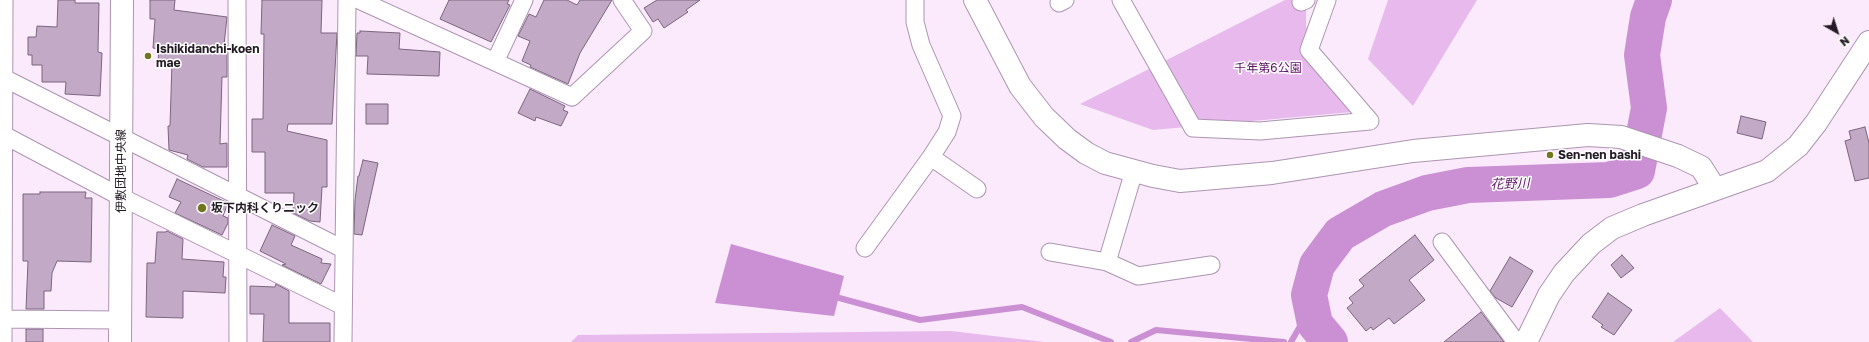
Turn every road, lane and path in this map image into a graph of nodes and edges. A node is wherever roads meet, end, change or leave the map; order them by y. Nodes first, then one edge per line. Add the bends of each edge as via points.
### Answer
1 (4, 0) edge
2 (122, 0) edge
3 (237, 0) edge
4 (348, 0) edge
5 (359, 0) edge
6 (524, 0) edge
7 (622, 0) edge
8 (915, 0) edge
9 (976, 0) edge
10 (1121, 0) edge
11 (1327, 0) edge
12 (1869, 42) edge
13 (495, 62) junction
14 (2, 78) edge
15 (2, 134) edge
16 (121, 138) junction
17 (931, 157) junction
18 (1134, 171) junction
19 (977, 189) dead end
20 (1715, 189) junction
21 (238, 195) junction
22 (121, 197) junction
23 (1442, 242) dead end
24 (865, 248) dead end
25 (343, 249) junction
26 (1050, 252) dead end
27 (238, 255) junction
28 (1107, 262) junction
29 (1211, 265) dead end
30 (343, 306) junction
31 (1, 319) edge
32 (121, 320) junction
33 (3, 342) edge
34 (120, 342) edge
35 (238, 342) edge
36 (342, 342) edge
37 (1516, 342) edge
38 (1526, 342) edge

1 - 14 street
2 - 16 street, 伊敷団地中央線
3 - 21 street
4 - 25 street
5 - 13 street
6 - 13 street
7 - 13 street via 643,30 572,97
8 - 17 street via 915,22 921,45 952,116 947,132
9 - 18 street via 1020,86 1044,117 1086,153 1105,163
10 - 11 street via 1193,128 1260,131 1370,121 1309,50
12 - 20 street via 1798,146 1767,172
14 - 15 street
14 - 16 street
15 - 22 street
15 - 31 street
16 - 21 street
16 - 22 street, 伊敷団地中央線
17 - 19 street
17 - 24 street
18 - 20 street via 1180,181 1272,173 1413,151 1588,135 1621,137 1678,156 1701,167
18 - 28 street
20 - 38 street via 1612,228 1591,244 1564,273 1549,295
21 - 25 street
21 - 27 street
22 - 27 street
22 - 32 street, 伊敷団地中央線
23 - 37 street
25 - 30 street
26 - 28 street
27 - 30 street
27 - 35 street
28 - 29 street via 1138,276
30 - 36 street
31 - 32 street
31 - 33 street
32 - 34 street, 伊敷団地中央線

